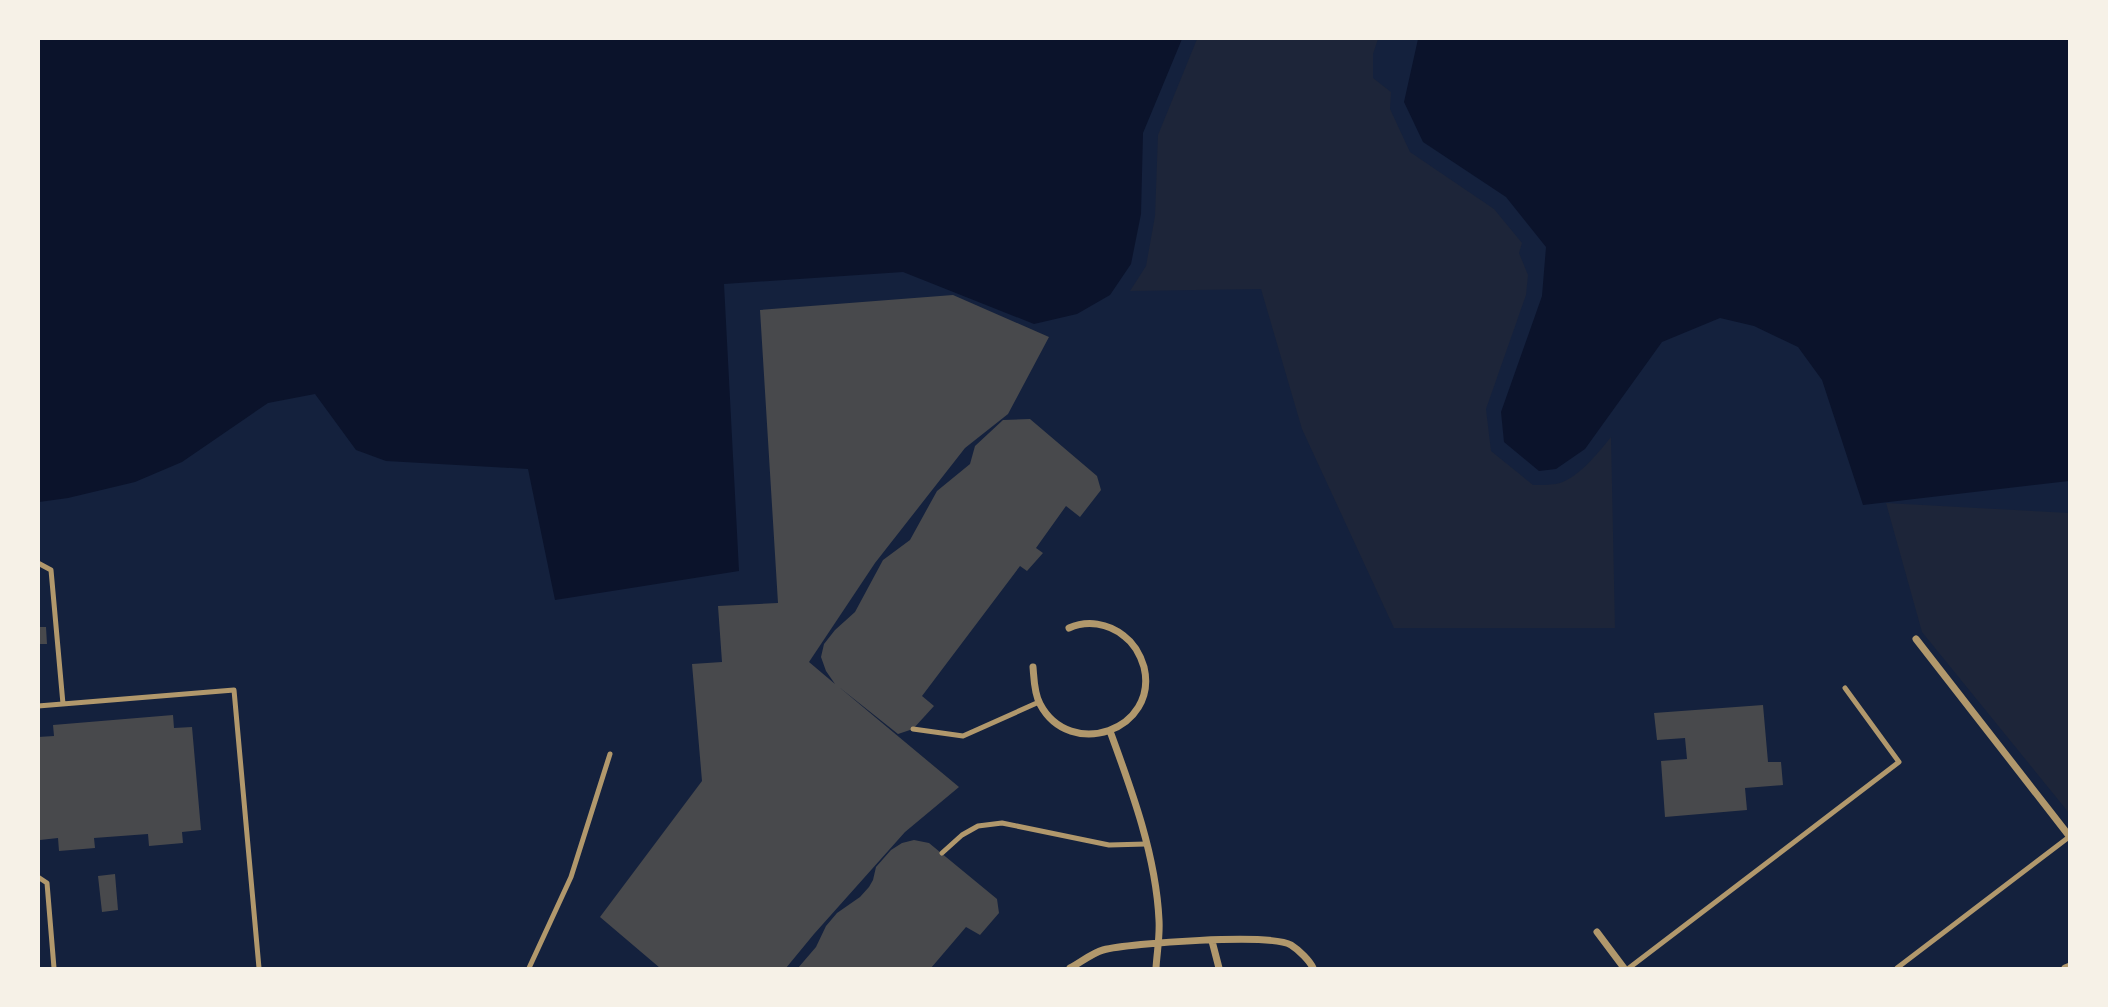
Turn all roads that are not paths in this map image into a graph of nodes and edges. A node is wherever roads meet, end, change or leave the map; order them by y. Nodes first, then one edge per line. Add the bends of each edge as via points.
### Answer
1 (38, 563) edge
2 (1069, 628) dead end
3 (1916, 639) dead end
4 (1033, 667) dead end
5 (1845, 688) dead end
6 (1039, 702) junction
7 (63, 704) junction
8 (38, 706) edge
9 (914, 729) dead end
10 (1110, 731) junction
11 (610, 754) dead end
12 (2069, 837) edge
13 (1146, 844) junction
14 (942, 853) dead end
15 (38, 877) edge
16 (1597, 932) dead end
17 (1212, 941) junction
18 (1158, 943) junction
19 (54, 968) edge
20 (259, 968) edge
21 (529, 968) edge
22 (1070, 968) edge
23 (1156, 968) edge
24 (1219, 968) edge
25 (1313, 968) edge
26 (1626, 968) edge
27 (1897, 968) edge

1 - 7 lane via 51,570
2 - 10 street via 1098,624 1117,630 1141,657 1146,676 1143,695 1135,713
3 - 12 street
4 - 6 street
5 - 26 lane via 1899,762
6 - 9 lane via 963,736
6 - 10 street via 1052,720 1068,730 1087,735
7 - 8 lane
7 - 20 lane via 234,690
10 - 13 street
11 - 21 lane via 571,877
12 - 27 lane
13 - 14 lane via 1109,845 1002,822 978,826
13 - 18 street via 1153,868
15 - 19 lane via 47,883
16 - 26 street
17 - 18 street
17 - 24 street
17 - 25 street via 1268,939 1291,944
18 - 22 street via 1101,950
18 - 23 street

